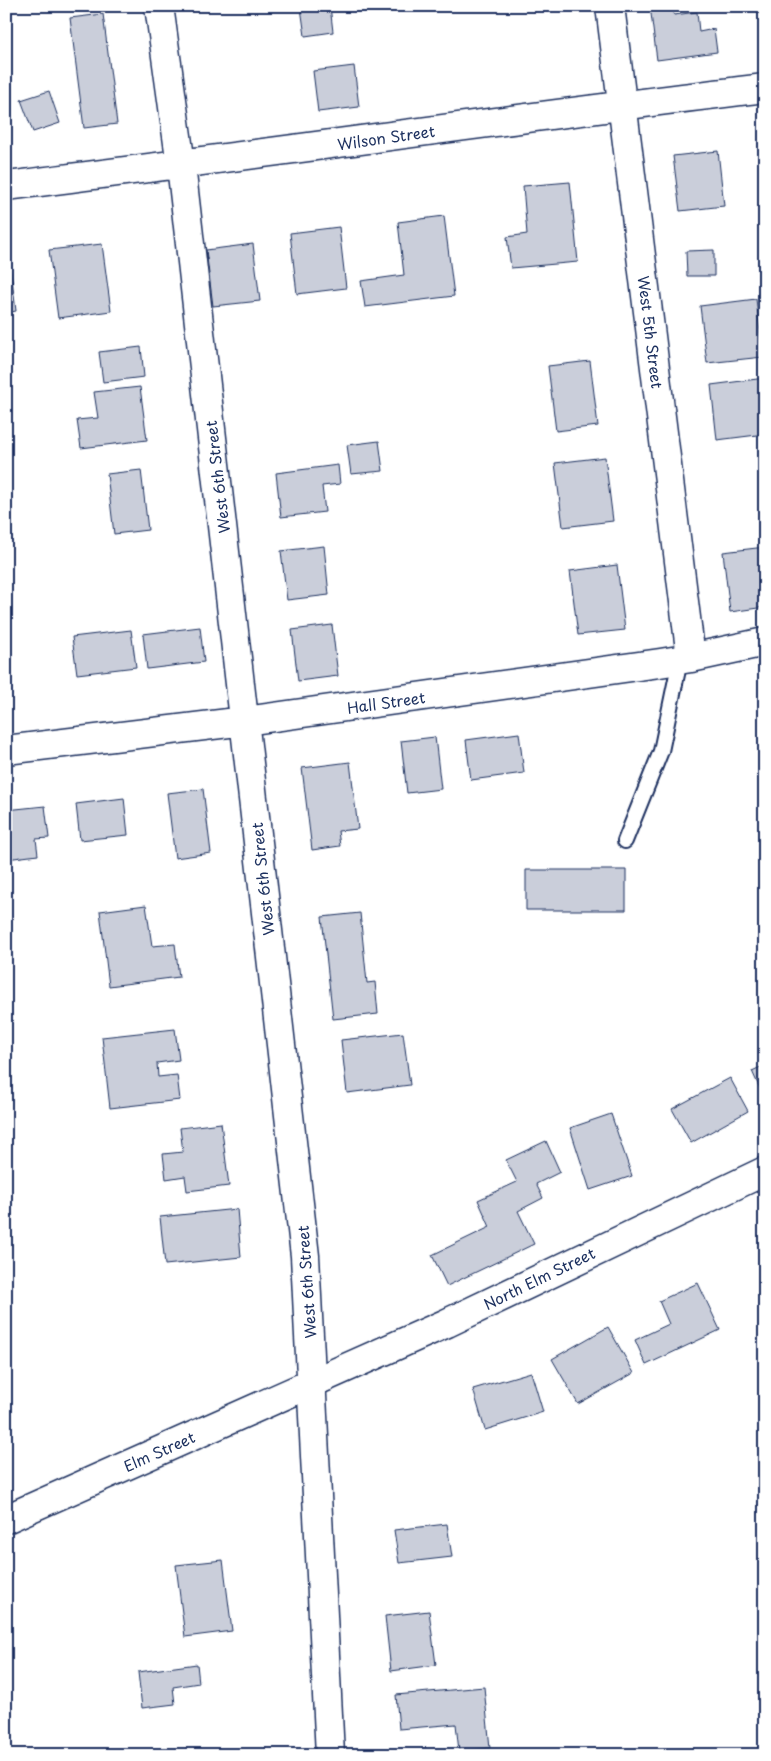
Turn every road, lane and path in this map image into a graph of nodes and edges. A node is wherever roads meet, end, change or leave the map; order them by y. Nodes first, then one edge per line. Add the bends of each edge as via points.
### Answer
1 (159, 6) edge
2 (610, 6) edge
3 (765, 88) edge
4 (622, 105) junction
5 (181, 165) junction
6 (6, 186) edge
7 (765, 642) edge
8 (686, 659) junction
9 (245, 722) junction
10 (6, 750) edge
11 (625, 841) dead end
12 (765, 1171) edge
13 (313, 1383) junction
14 (6, 1519) edge
15 (330, 1755) edge

1 - 5 street, West 6th Street
2 - 4 street, West 5th Street
3 - 4 street, Wilson Street
4 - 5 street, Wilson Street
4 - 8 street, West 5th Street
5 - 6 street, Wilson Street
5 - 9 street, West 6th Street
7 - 8 street, Hall Street
8 - 9 street, Hall Street
8 - 11 lane via 661,751
9 - 10 street, Hall Street
9 - 13 street, West 6th Street via 305,1256
12 - 13 street, North Elm Street via 447,1323
13 - 14 street, Elm Street
13 - 15 street, West 6th Street

